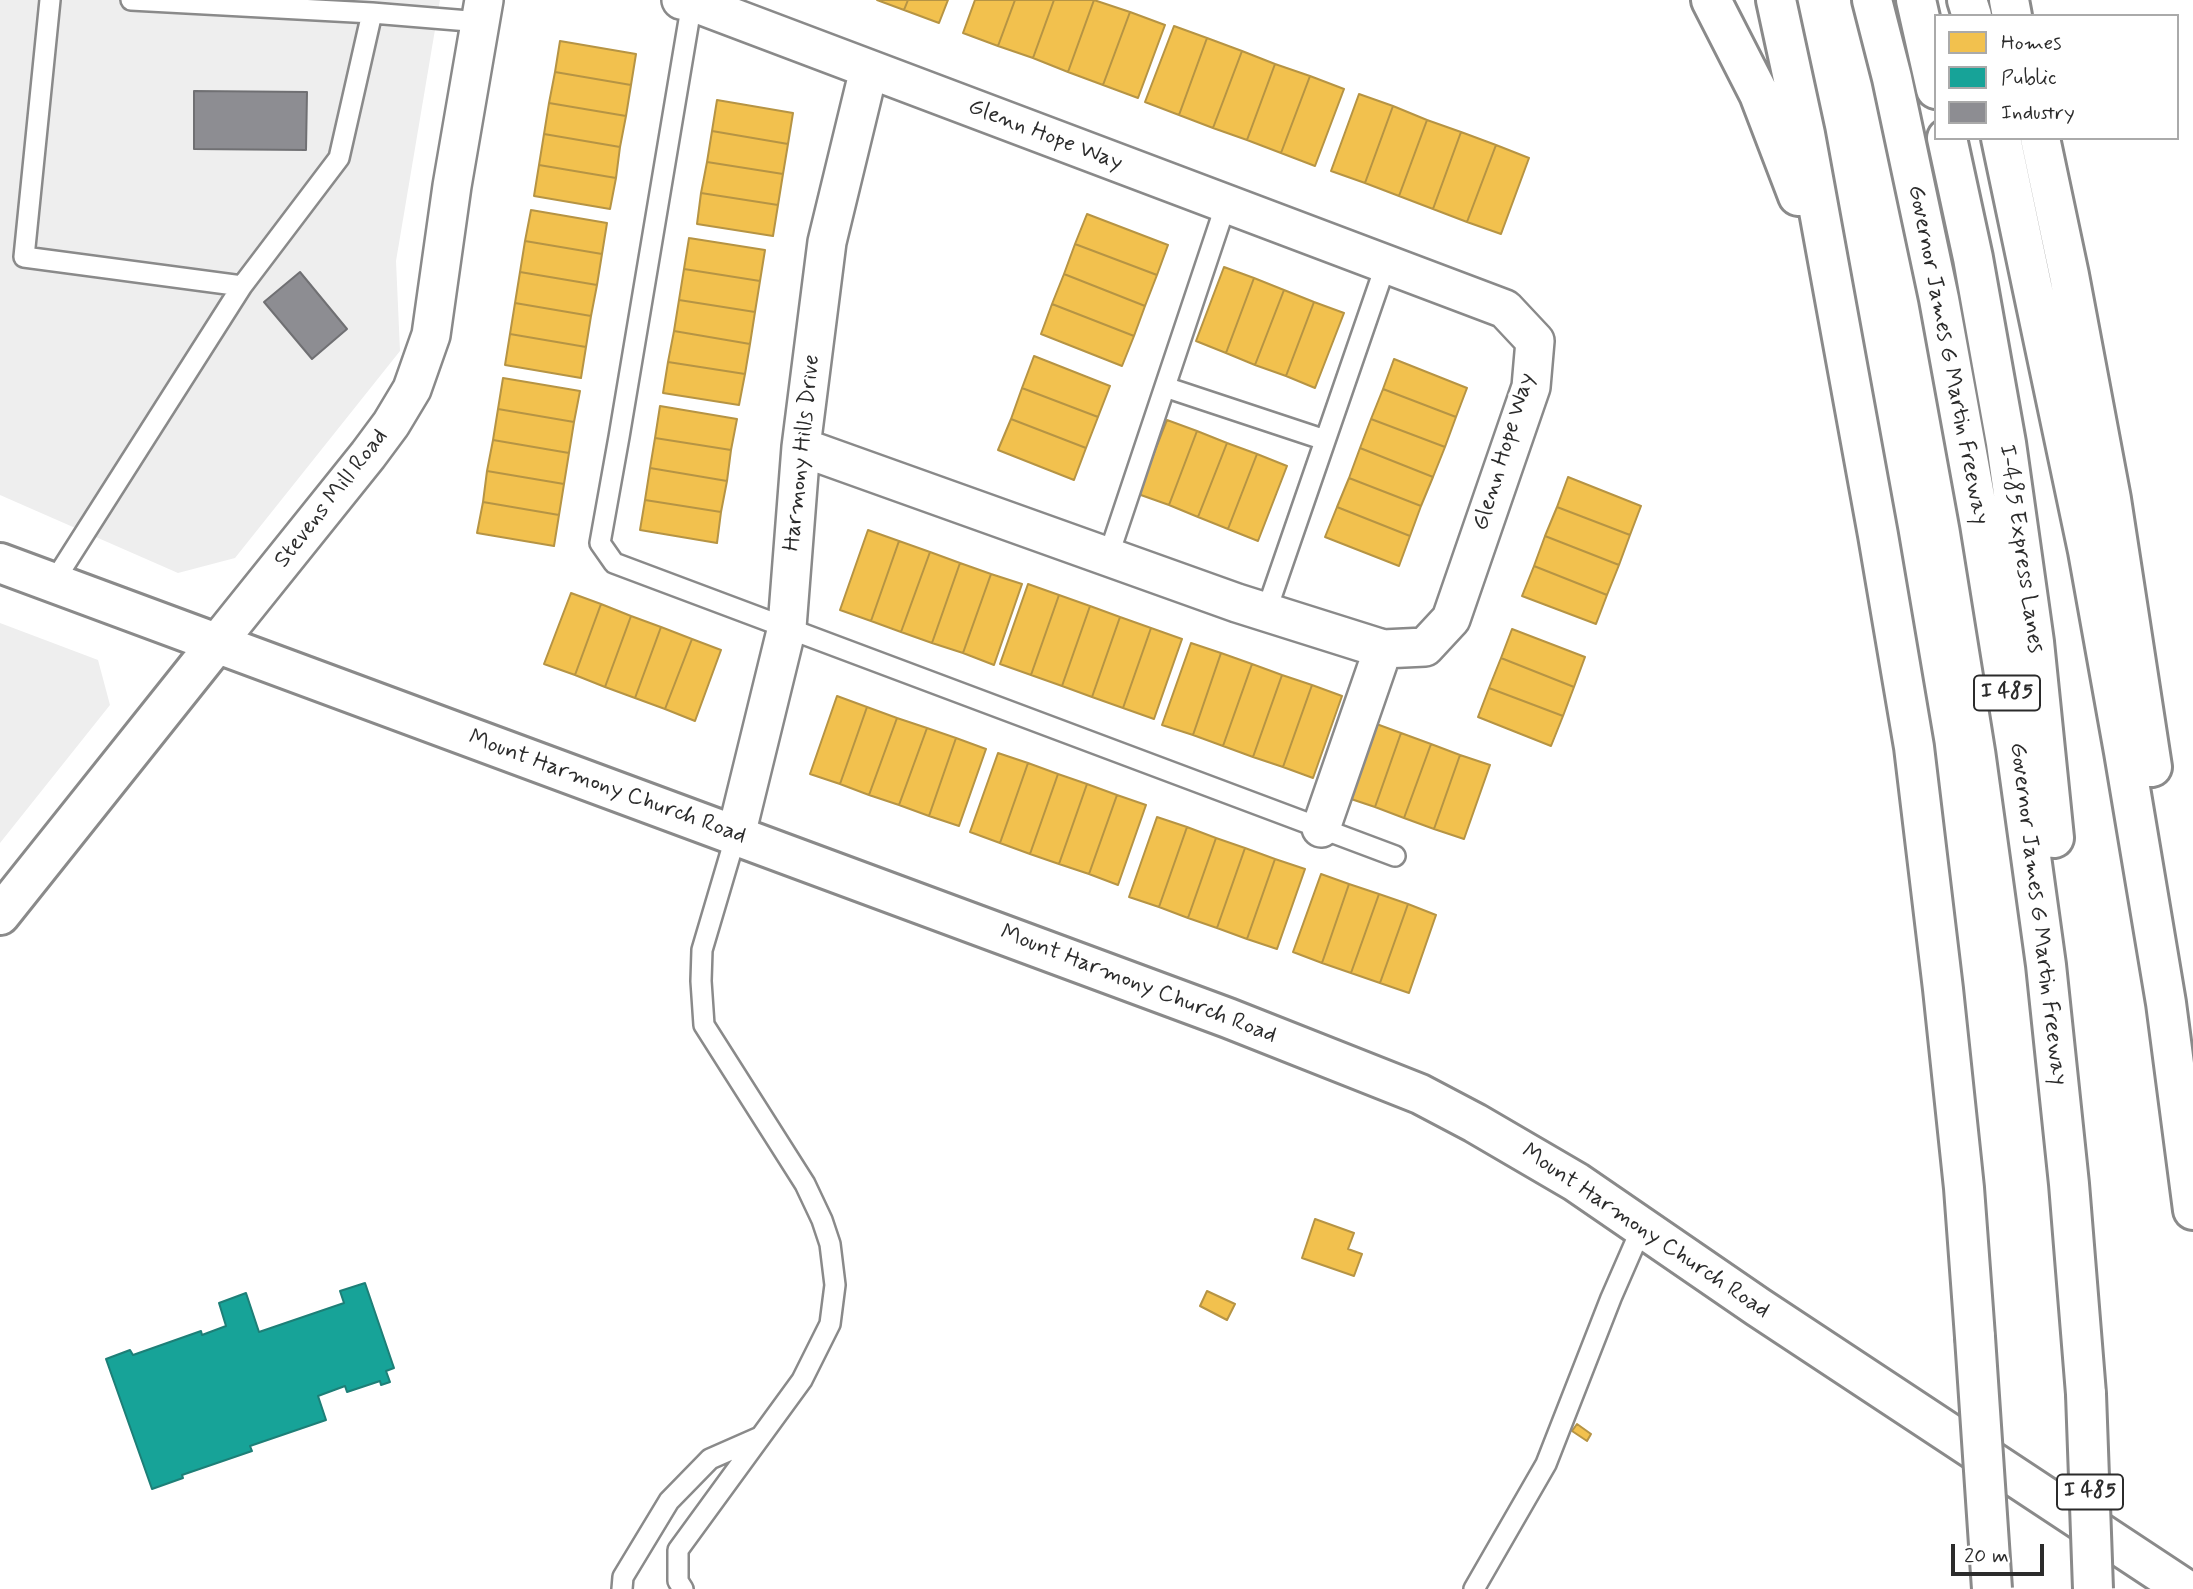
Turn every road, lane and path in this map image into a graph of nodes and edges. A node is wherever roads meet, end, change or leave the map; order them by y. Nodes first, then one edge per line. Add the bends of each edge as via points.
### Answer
1 (50, 0) edge
2 (131, 0) edge
3 (1712, 0) edge
4 (1776, 0) edge
5 (1872, 0) edge
6 (1916, 0) edge
7 (686, 1) edge
8 (483, 11) edge
9 (372, 13) junction
10 (869, 69) junction
11 (1934, 80) edge
12 (1947, 140) edge
13 (2001, 140) edge
14 (2040, 140) edge
15 (2051, 140) edge
16 (1226, 204) junction
17 (1386, 264) junction
18 (2069, 275) junction
19 (242, 286) junction
20 (1838, 318) junction
21 (1165, 387) junction
22 (1325, 440) junction
23 (801, 447) junction
24 (1108, 557) junction
25 (0, 563) edge
26 (53, 583) junction
27 (1266, 612) junction
28 (787, 627) junction
29 (217, 643) junction
30 (1383, 649) junction
31 (1321, 828) junction
32 (736, 835) junction
33 (1395, 856) dead end
34 (0, 915) edge
35 (2193, 1123) edge
36 (2193, 1210) edge
37 (1642, 1227) junction
38 (2078, 1299) junction
39 (761, 1436) junction
40 (622, 1589) edge
41 (683, 1589) edge
42 (1474, 1589) edge
43 (1992, 1589) edge
44 (2093, 1589) edge
45 (2185, 1589) edge

1 - 19 lane via 24,257
2 - 9 lane
3 - 20 main road via 1759,94
4 - 20 main road
5 - 38 main road, Governor James G Martin Freeway / I 485 via 1939,299 2016,748 2046,965
6 - 11 main road
7 - 10 street, Glenn Hope Way
7 - 28 lane via 600,543 614,564
8 - 9 lane
8 - 29 street, Stevens Mill Road via 431,335 412,389 368,456
9 - 19 lane via 339,158
10 - 16 street, Glenn Hope Way
10 - 23 street, Harmony Hills Drive via 828,242
12 - 38 main road, I-485 Express Lanes / I 485 via 2006,443 2034,642 2060,901
13 - 36 main road via 2117,712 2166,1003
14 - 18 main road
15 - 18 main road
16 - 17 street, Glenn Hope Way
16 - 21 lane
17 - 22 lane
17 - 30 street, Glenn Hope Way via 1505,309 1535,341 1531,387 1451,619 1425,647
18 - 35 main road via 2111,499 2147,730
19 - 26 lane
20 - 43 main road, bridge via 1914,747 1965,1188
21 - 22 lane
21 - 24 lane
22 - 27 lane
23 - 24 street, Glenn Hope Way
23 - 28 street, Harmony Hills Drive
24 - 27 street, Glenn Hope Way
25 - 26 main road, Mount Harmony Church Road
26 - 29 main road, Mount Harmony Church Road
27 - 30 street, Glenn Hope Way
28 - 31 lane
28 - 32 street, Harmony Hills Drive
29 - 32 main road, Mount Harmony Church Road
29 - 34 main road, Stevens Mill Road
30 - 31 street
31 - 33 lane
32 - 37 main road, Mount Harmony Church Road via 1420,1094 1576,1182
32 - 39 lane via 702,950 704,1025 811,1196 830,1244 835,1285 830,1324 802,1380
37 - 42 lane via 1546,1464
37 - 45 main road, Mount Harmony Church Road
38 - 44 main road, Governor James G Martin Freeway / I 485, bridge
39 - 40 lane via 710,1459 669,1502 624,1577
39 - 41 lane via 678,1550 678,1581

